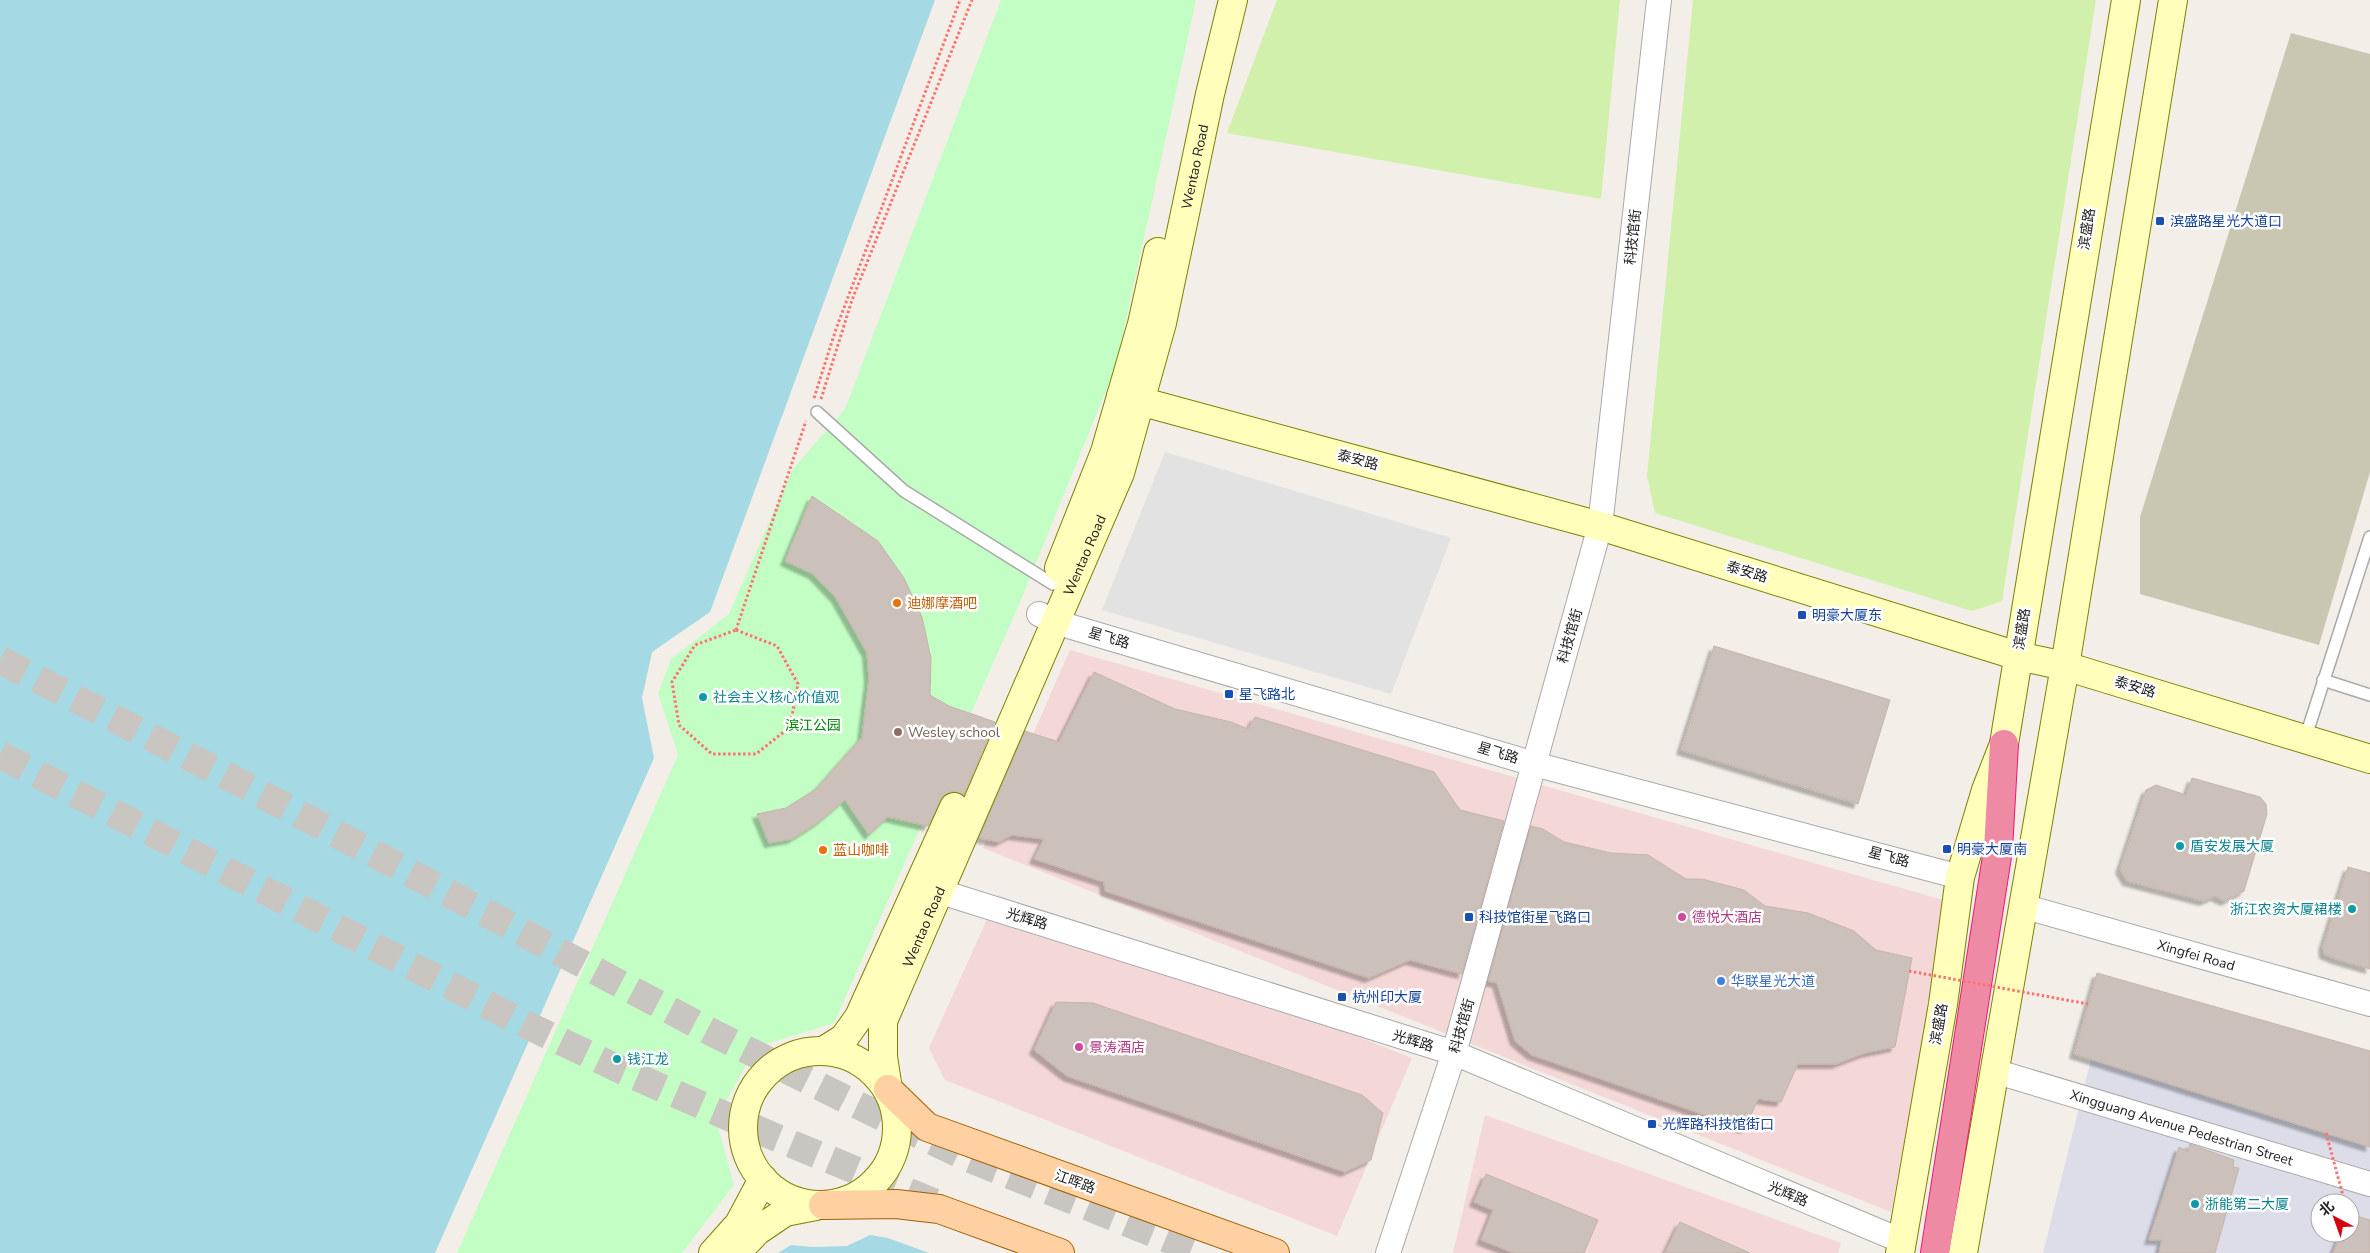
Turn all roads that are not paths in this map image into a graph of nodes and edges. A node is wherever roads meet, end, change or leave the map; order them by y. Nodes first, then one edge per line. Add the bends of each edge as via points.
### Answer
1 (1217, 0) edge
2 (1233, 0) edge
3 (1659, 0) edge
4 (2126, 0) edge
5 (2173, 0) edge
6 (1131, 398) junction
7 (812, 411) road end
8 (1600, 526) junction
9 (2370, 537) edge
10 (1053, 584) junction
11 (1047, 618) junction
12 (2018, 656) junction
13 (2065, 666) junction
14 (2323, 680) junction
15 (2370, 695) edge
16 (2306, 739) junction
17 (2004, 744) junction
18 (2370, 759) edge
19 (1534, 764) junction
20 (1960, 877) junction
21 (938, 891) junction
22 (2022, 906) junction
23 (2370, 1004) edge
24 (825, 1050) junction
25 (1454, 1054) junction
26 (1994, 1071) junction
27 (888, 1089) junction
28 (763, 1179) junction
29 (2370, 1184) edge
30 (823, 1205) junction
31 (1901, 1247) edge
32 (713, 1253) edge
33 (736, 1253) edge
34 (1060, 1253) edge
35 (1275, 1253) edge
36 (1388, 1253) edge
37 (1936, 1253) edge
38 (1963, 1253) edge

1 - 6 main road, Wentao Road via 1202,46 1142,324
2 - 6 main road, Wentao Road via 1162,323
3 - 8 street, 科技馆街
4 - 12 main road, 滨盛路
5 - 13 main road
6 - 8 main road, 泰安路
6 - 10 main road, Wentao Road via 1105,452
6 - 11 main road, Wentao Road via 1120,473
7 - 10 lane via 904,491
8 - 12 main road, 泰安路
8 - 19 street, 科技馆街
9 - 14 lane
10 - 11 main road, Wentao Road
11 - 19 street, 星飞路
11 - 21 main road, Wentao Road
11 - 24 main road, Wentao Road via 859,1017 844,1038
12 - 13 main road, 泰安路
12 - 17 main road, 滨盛路
13 - 16 main road, 泰安路
13 - 22 main road
14 - 15 lane
14 - 16 lane
16 - 18 main road, 泰安路
17 - 20 main road, 滨盛路 via 1986,790
17 - 37 highway via 1998,850
19 - 20 street, 星飞路
19 - 25 street, 科技馆街
20 - 31 main road, 滨盛路 via 1943,1004
21 - 25 street, 光辉路
21 - 27 main road, Wentao Road via 884,1021 883,1057
22 - 23 street, Xingfei Road
22 - 26 main road
24 - 27 main road via 850,1056 871,1069
24 - 28 main road via 799,1053 776,1065 758,1083 746,1106 743,1132 749,1157
25 - 31 street, 光辉路
25 - 36 street, 科技馆街
26 - 29 street, Xingguang Avenue Pedestrian Street
26 - 38 main road
27 - 30 main road via 898,1125 895,1148 886,1168 871,1186 849,1200
27 - 35 main road, 江晖路 via 927,1127
28 - 30 main road via 780,1193 801,1202
28 - 32 main road via 739,1224
30 - 33 main road via 785,1212 756,1231
30 - 34 main road via 896,1204 939,1209

